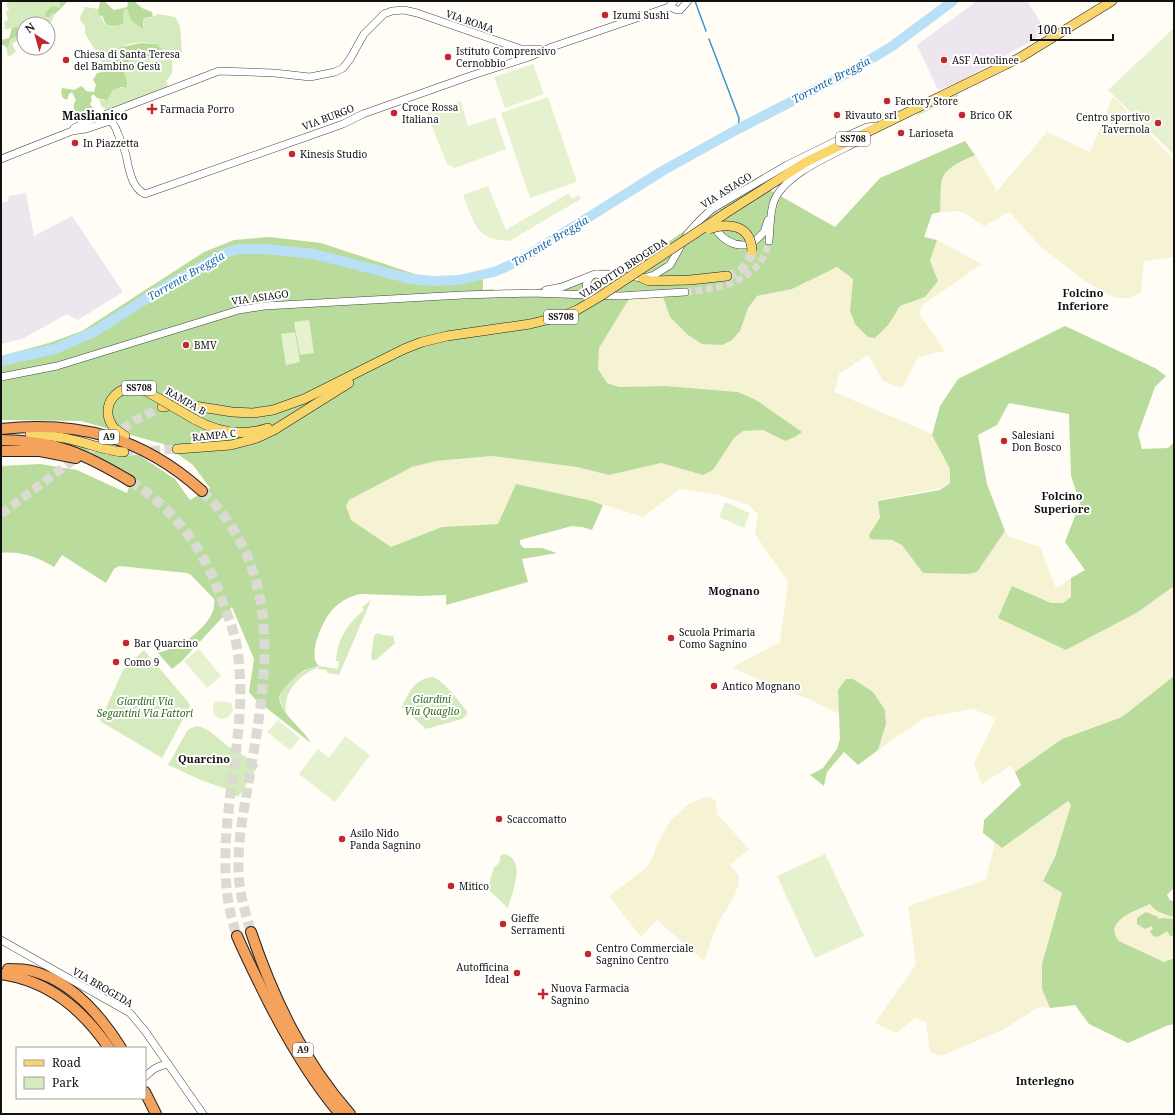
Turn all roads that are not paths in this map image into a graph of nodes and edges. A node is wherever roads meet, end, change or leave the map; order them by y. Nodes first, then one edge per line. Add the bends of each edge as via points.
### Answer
1 (1112, 1) edge
2 (683, 2) edge
3 (673, 5) edge
4 (527, 53) junction
5 (882, 125) junction
6 (72, 131) junction
7 (1, 159) edge
8 (726, 201) junction
9 (773, 204) junction
10 (719, 210) tunnel mouth
11 (717, 231) dead end
12 (698, 232) junction
13 (755, 241) dead end
14 (769, 241) tunnel mouth
15 (749, 248) joint
16 (597, 274) junction
17 (727, 276) tunnel mouth
18 (590, 277) junction
19 (642, 278) junction
20 (685, 292) tunnel mouth
21 (531, 293) junction
22 (597, 295) junction
23 (404, 349) junction
24 (1, 377) edge
25 (162, 407) tunnel mouth
26 (295, 416) junction
27 (1, 424) edge
28 (1, 429) edge
29 (33, 431) junction
30 (1, 436) edge
31 (125, 436) joint
32 (1, 440) edge
33 (177, 449) tunnel mouth
34 (1, 451) edge
35 (26, 451) junction
36 (124, 452) tunnel mouth
37 (1, 454) edge
38 (104, 466) junction
39 (175, 469) junction
40 (130, 481) tunnel mouth
41 (202, 491) tunnel mouth
42 (251, 932) tunnel mouth
43 (237, 936) tunnel mouth
44 (1, 940) edge
45 (3, 970) edge
46 (263, 980) junction
47 (108, 1047) edge
48 (115, 1047) edge
49 (121, 1047) edge
50 (168, 1064) junction
51 (146, 1075) edge
52 (146, 1094) edge
53 (142, 1099) edge
54 (150, 1114) edge
55 (156, 1114) edge
56 (203, 1114) edge
57 (340, 1114) edge
58 (350, 1114) edge

1 - 5 main road, VIA ASIAGO via 1026,54
2 - 3 street, VIA ROMA via 680,10
3 - 4 street, VIA ROMA via 552,47
4 - 6 street, VIA ROMA via 404,10 392,11 384,14 364,34 350,59 343,68 335,72 310,76 219,71 91,120
4 - 6 street, VIA BURGO via 519,60 145,194 136,188 113,123 110,121
5 - 8 street, VIA ASIAGO / SS708 via 867,127 792,162
5 - 9 street, VIA ASIAGO / SS708 via 871,134 793,178 782,188
5 - 12 main road, VIADOTTO BROGEDA / SS708, bridge via 806,162
6 - 7 street
8 - 10 street, SS708
8 - 19 street, VIA ASIAGO / SS708 via 706,214 694,226 670,265 654,275
9 - 13 street, SS708 via 764,232
9 - 14 street, VIA ASIAGO / SS708
11 - 15 street, SS708 via 728,241
12 - 15 main road, SS708, bridge via 719,225 733,226 746,235 750,242
12 - 23 main road, VIADOTTO BROGEDA / SS708, bridge via 599,297 563,316 530,324 447,336
16 - 18 street, SS708
16 - 19 street, VIA ASIAGO / SS708
16 - 22 street via 604,277 607,282 606,290
17 - 19 main road, SS708 via 696,280 648,281
18 - 21 street, VIA ASIAGO / SS708 via 562,287
18 - 22 street via 586,286 588,291
20 - 22 street, VIA ASIAGO / SS708
21 - 22 street, VIA ASIAGO / SS708
21 - 24 street, VIA ASIAGO / SS708 via 271,305 238,310 57,366
23 - 25 main road, VIADOTTO BROGEDA / SS708 via 304,400 273,410 239,413 182,404
23 - 26 main road, VIADOTTO BROGEDA / SS708
26 - 31 main road, RAMPA B / SS708, bridge via 265,429 242,433 229,432 194,419 146,391 130,388 116,394 109,406 109,417 114,428
26 - 33 main road, RAMPA C / SS708 via 244,443
27 - 29 highway
28 - 29 highway, A9
29 - 30 highway
29 - 36 main road via 105,450
29 - 39 highway, A9 via 79,429 139,448
31 - 39 highway
32 - 38 highway via 33,441 53,445 74,451
34 - 35 highway
35 - 37 highway
35 - 38 highway via 58,454
38 - 40 highway
39 - 41 highway, A9
42 - 46 highway, A9
43 - 46 highway, A9
44 - 50 street, VIA BROGEDA via 130,1013
45 - 47 highway via 50,991 73,1007
45 - 48 highway via 37,978 60,990 96,1021
45 - 49 highway via 37,972 63,985 96,1013
46 - 57 highway, A9 via 299,1059
46 - 58 highway, A9 via 303,1050
50 - 51 street via 156,1066
50 - 56 street, VIA BROGEDA
52 - 55 highway
53 - 54 highway

